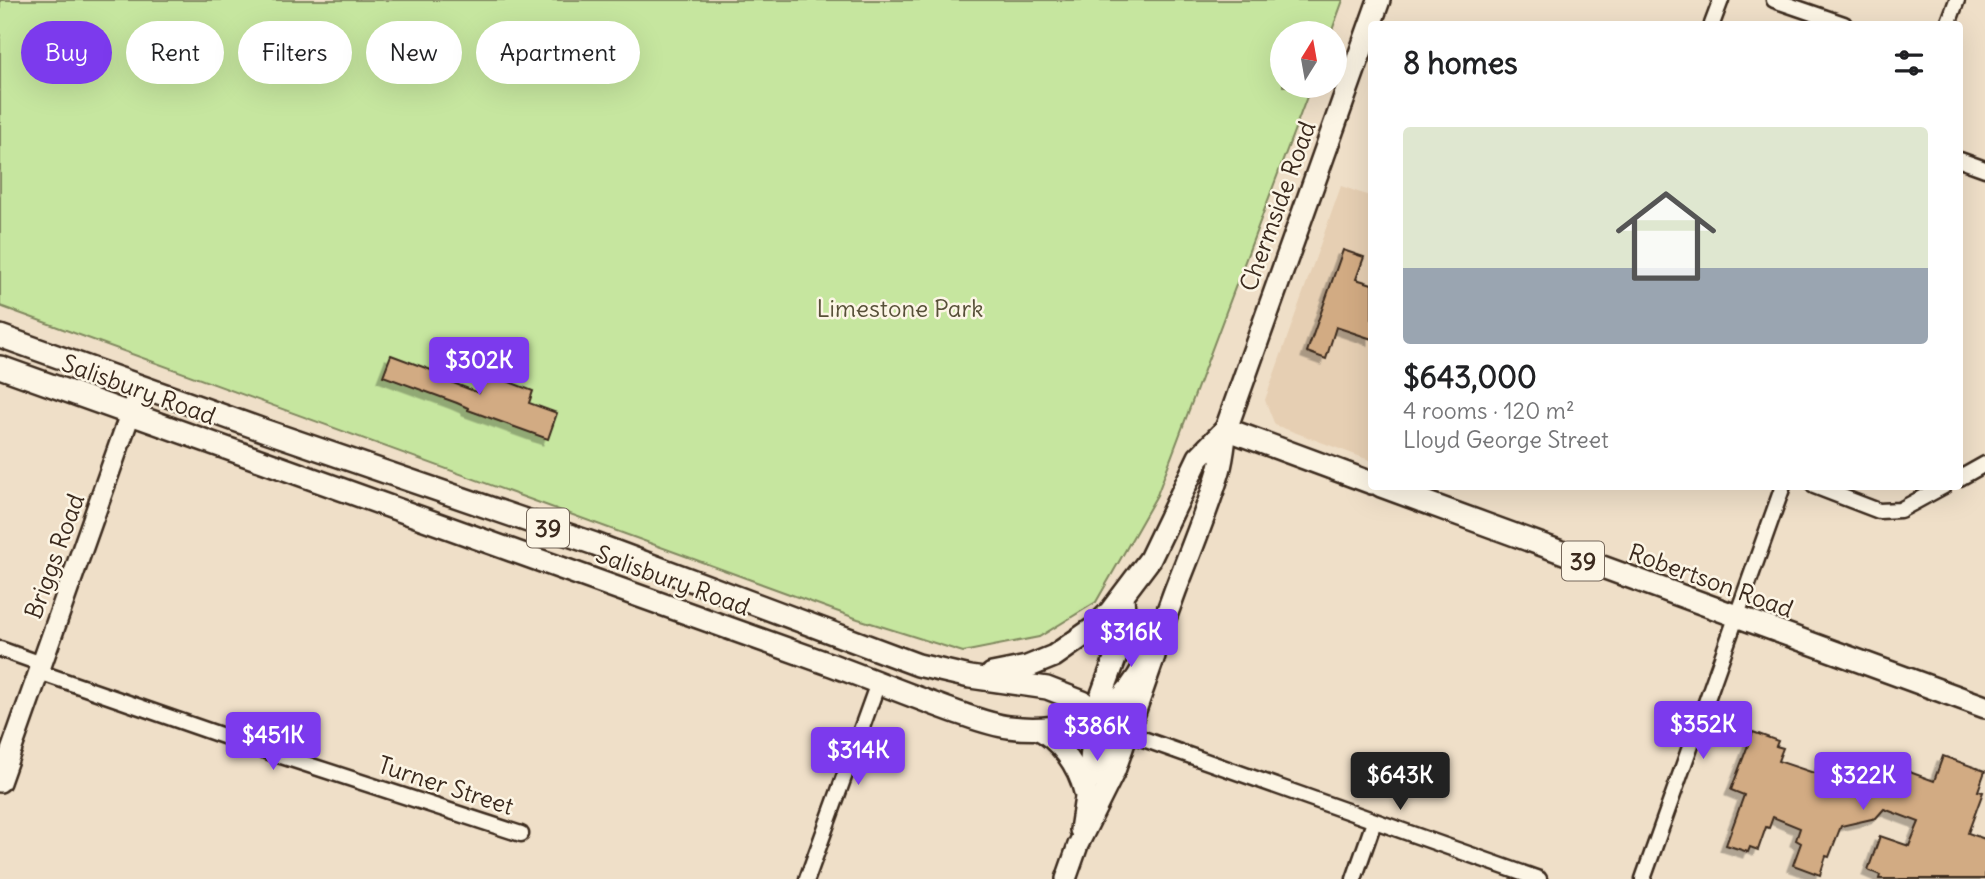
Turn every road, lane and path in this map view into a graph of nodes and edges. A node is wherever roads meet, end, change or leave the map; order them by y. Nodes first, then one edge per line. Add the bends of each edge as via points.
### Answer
1 (1379, 0) edge
2 (1721, 0) edge
3 (1774, 0) edge
4 (1957, 0) edge
5 (1372, 21) edge
6 (1713, 21) edge
7 (1835, 21) edge
8 (1949, 21) edge
9 (1368, 31) edge
10 (1963, 161) edge
11 (1985, 169) edge
12 (0, 336) edge
13 (0, 367) edge
14 (139, 386) junction
15 (130, 414) junction
16 (1226, 429) junction
17 (1985, 464) edge
18 (1963, 476) edge
19 (1368, 482) edge
20 (1392, 490) edge
21 (1782, 490) edge
22 (1824, 490) edge
23 (1937, 490) edge
24 (1125, 593) junction
25 (1167, 615) junction
26 (1736, 617) junction
27 (0, 649) edge
28 (890, 654) junction
29 (40, 668) junction
30 (954, 674) junction
31 (878, 683) junction
32 (1985, 707) edge
33 (1094, 716) junction
34 (1035, 728) junction
35 (1129, 734) junction
36 (0, 782) edge
37 (1091, 802) junction
38 (1374, 822) junction
39 (521, 834) dead end
40 (807, 879) edge
41 (1066, 879) edge
42 (1354, 879) edge
43 (1539, 879) edge
44 (1643, 879) edge

1 - 5 main road, Chermside Road
2 - 6 street
3 - 7 street
4 - 8 street
9 - 16 main road, Chermside Road
10 - 11 street
12 - 14 main road, Salisbury Road / 39
13 - 15 main road, Salisbury Road / 39
14 - 15 street, Briggs Road
14 - 28 main road, Salisbury Road / 39 via 595,544
15 - 29 street, Briggs Road
15 - 31 main road, Salisbury Road / 39
16 - 19 main road
16 - 24 main road, Chermside Road / 39 via 1199,457 1150,559
16 - 25 main road, Chermside Road / 39 via 1220,470
17 - 18 street
20 - 26 main road, Robertson Road / 39
21 - 26 street
22 - 23 street via 1879,511 1900,510
24 - 30 main road, Salisbury Road / 39 via 1094,628 1054,656 1010,671
24 - 33 main road, Chermside Road via 1123,637
25 - 33 main road, Salisbury Road / 39 via 1135,680 1113,705
25 - 35 street, Chermside Road
26 - 32 main road, Robertson Road / 39
26 - 44 street
27 - 29 street, Turner Street
28 - 30 main road, Salisbury Road / 39
28 - 31 main road
29 - 36 street, Briggs Road
29 - 39 street, Turner Street via 275,754
30 - 33 main road, Salisbury Road via 1047,688 1083,702
31 - 34 main road, Salisbury Road / 39 via 985,722
31 - 40 street
33 - 34 main road, Salisbury Road / 39
33 - 37 street, Chermside Road
34 - 37 street via 1059,744
35 - 37 street, Chermside Road via 1115,771
35 - 38 street
37 - 41 street, Chermside Road
38 - 42 street
38 - 43 street

